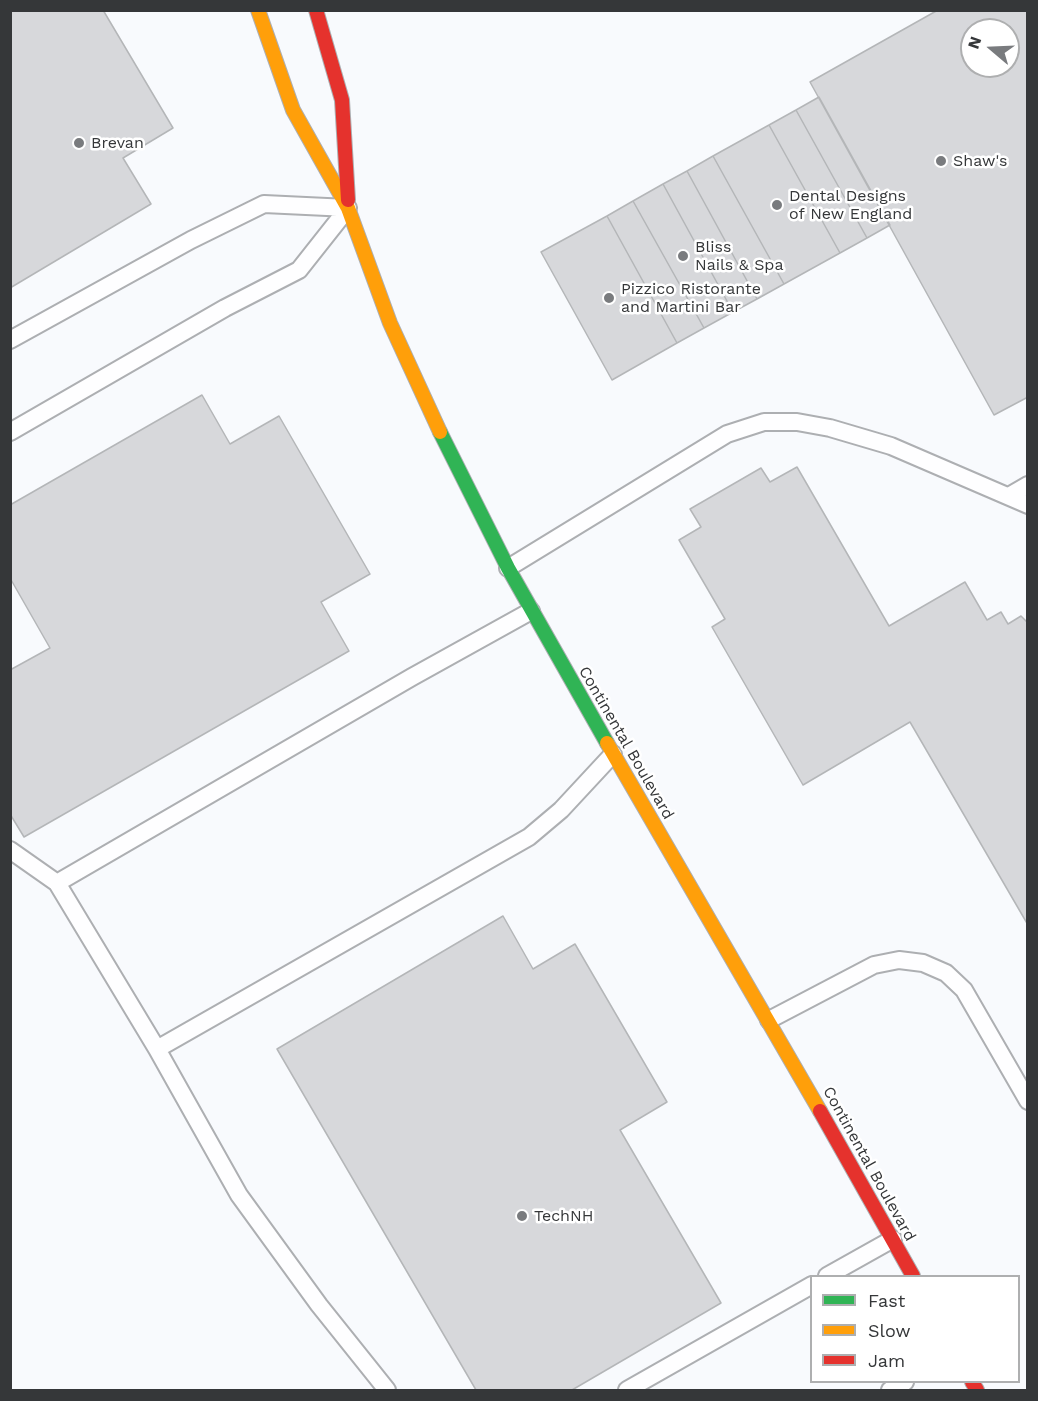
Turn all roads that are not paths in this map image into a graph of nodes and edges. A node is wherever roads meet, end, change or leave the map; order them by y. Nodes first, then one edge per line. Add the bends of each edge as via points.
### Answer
1 (258, 10) edge
2 (316, 10) edge
3 (348, 208) junction
4 (10, 340) edge
5 (10, 432) edge
6 (1028, 485) edge
7 (1009, 496) junction
8 (1028, 505) edge
9 (508, 568) junction
10 (531, 610) junction
11 (613, 754) junction
12 (10, 850) edge
13 (57, 883) junction
14 (769, 1020) junction
15 (157, 1049) junction
16 (1028, 1101) edge
17 (892, 1239) junction
18 (829, 1275) edge
19 (912, 1275) edge
20 (810, 1287) edge
21 (387, 1390) edge
22 (627, 1390) edge

1 - 3 main road, Continental Boulevard via 293,110
2 - 3 main road, Continental Boulevard via 342,100
3 - 4 lane via 264,204
3 - 5 lane via 299,270 225,308
3 - 9 main road, Continental Boulevard via 390,323
6 - 7 lane
7 - 8 lane
7 - 9 lane via 891,446 830,428 764,422 727,434
9 - 10 main road, Continental Boulevard
10 - 11 main road, Continental Boulevard
10 - 13 lane
11 - 14 main road, Continental Boulevard
11 - 15 lane via 530,837
12 - 13 lane
13 - 15 lane
14 - 16 lane via 874,964 899,960 923,963 946,974 964,990
14 - 17 main road, Continental Boulevard
15 - 21 lane via 239,1195 318,1305
17 - 18 lane
17 - 19 main road, Continental Boulevard
20 - 22 lane

